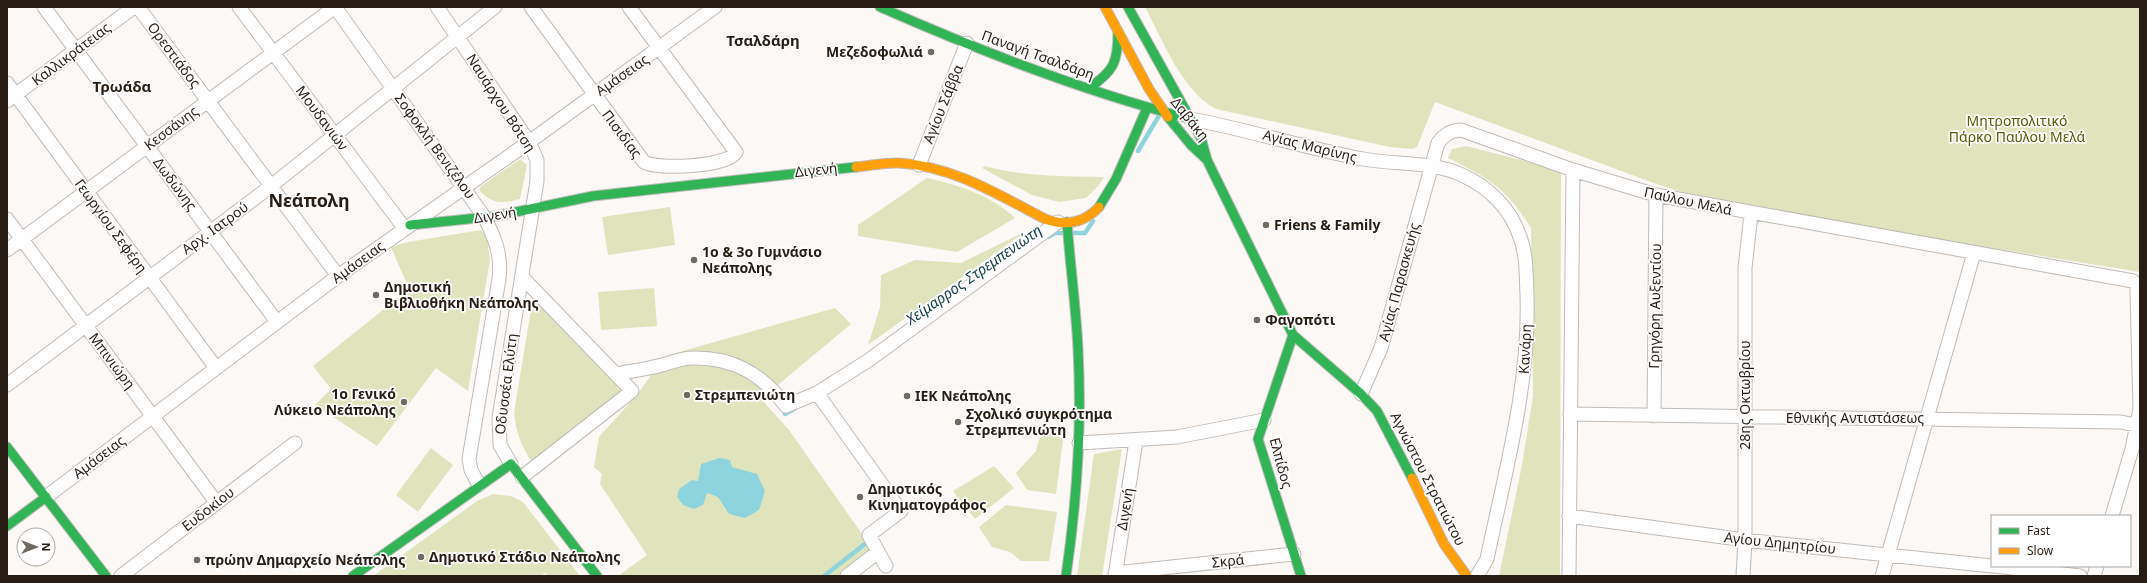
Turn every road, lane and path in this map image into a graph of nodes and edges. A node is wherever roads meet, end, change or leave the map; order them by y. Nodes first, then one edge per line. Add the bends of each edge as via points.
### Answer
1 (44, 7) edge
2 (134, 7) edge
3 (138, 7) edge
4 (239, 7) edge
5 (335, 7) edge
6 (437, 7) edge
7 (495, 7) edge
8 (530, 7) edge
9 (629, 7) edge
10 (715, 7) edge
11 (880, 7) edge
12 (1105, 7) edge
13 (1128, 7) edge
14 (1118, 31) junction
15 (458, 36) junction
16 (967, 43) junction
17 (660, 49) junction
18 (76, 50) junction
19 (273, 52) junction
20 (7, 83) edge
21 (393, 88) junction
22 (1089, 88) junction
23 (594, 96) junction
24 (11, 98) edge
25 (208, 101) junction
26 (1147, 108) junction
27 (1167, 113) junction
28 (1191, 119) junction
29 (336, 136) junction
30 (529, 142) junction
31 (147, 146) junction
32 (1207, 160) junction
33 (919, 165) junction
34 (1430, 167) junction
35 (1573, 170) junction
36 (271, 186) junction
37 (464, 188) junction
38 (86, 191) junction
39 (1656, 195) junction
40 (533, 208) junction
41 (1751, 214) junction
42 (485, 218) junction
43 (7, 219) edge
44 (1062, 222) junction
45 (407, 227) junction
46 (210, 231) junction
47 (22, 239) junction
48 (7, 250) edge
49 (1974, 253) junction
50 (338, 276) junction
51 (149, 277) junction
52 (522, 277) junction
53 (277, 322) junction
54 (86, 326) junction
55 (1293, 335) junction
56 (216, 368) junction
57 (647, 369) junction
58 (617, 374) junction
59 (7, 385) edge
60 (632, 390) junction
61 (817, 393) junction
62 (1361, 394) junction
63 (1570, 414) junction
64 (152, 416) junction
65 (1654, 416) junction
66 (1745, 417) junction
67 (1927, 418) junction
68 (1264, 420) junction
69 (2139, 426) edge
70 (1136, 441) junction
71 (295, 443) dead end
72 (1079, 444) junction
73 (7, 447) edge
74 (511, 464) junction
75 (522, 477) junction
76 (479, 486) junction
77 (46, 497) junction
78 (216, 502) junction
79 (2112, 515) edge
80 (1569, 516) junction
81 (7, 526) edge
82 (1745, 540) junction
83 (878, 552) junction
84 (1294, 554) junction
85 (1888, 554) junction
86 (886, 566) dead end
87 (1991, 566) edge
88 (2004, 567) edge
89 (1115, 575) edge
90 (106, 576) edge
91 (121, 576) edge
92 (353, 576) edge
93 (597, 576) edge
94 (847, 576) edge
95 (1066, 576) edge
96 (1301, 576) edge
97 (1469, 576) edge
98 (1569, 576) edge
99 (1743, 576) edge
100 (1882, 576) edge
101 (2080, 576) edge

1 - 18 street, Δωδώνης
2 - 18 street, Καλλικράτειας
3 - 25 street, Ορεστιάδος
4 - 19 street, Μουδανιών
5 - 19 street, Κεσσάνης
5 - 21 street, Σοφοκλή Βενιζέλου
6 - 15 street, Ναυάρχου Βότση
7 - 15 street, Αρχ. Ιατρού
8 - 23 street, Πισιδίας
9 - 17 street
10 - 17 street, Αμάσειας
11 - 16 street, Παναγή Τσαλδάρη
12 - 14 street, Δαβάκη
13 - 28 street, Δαβάκη
14 - 22 street via 1117,59 1114,68
14 - 27 street, Δαβάκη via 1143,79
15 - 21 street, Αρχ. Ιατρού
15 - 30 street, Ναυάρχου Βότση
16 - 22 street, Παναγή Τσαλδάρη
16 - 33 street, Αγίου Σάββα
17 - 23 street, Αμάσειας
17 - 23 street, Πισιδίας via 736,152 732,157 711,165 650,166 641,158
18 - 24 street, Καλλικράτειας
18 - 31 street, Δωδώνης
19 - 25 street, Κεσσάνης
19 - 29 street, Μουδανιών
20 - 24 street, Γεωργίου Σεφέρη
21 - 29 street, Αρχ. Ιατρού
21 - 37 street, Σοφοκλή Βενιζέλου
22 - 26 street, Παναγή Τσαλδάρη
23 - 30 street, Αμάσειας
24 - 38 street, Γεωργίου Σεφέρη
25 - 31 street, Κεσσάνης
25 - 36 street, Ορεστιάδος
26 - 27 street, Παναγή Τσαλδάρη
26 - 44 street via 1104,198 1088,216
27 - 28 street, Παναγή Τσαλδάρη
27 - 32 street, Δαβάκη via 1191,145
28 - 32 street, Δαβάκη via 1202,138
28 - 34 street, Αγίας Μαρίνης via 1361,159
29 - 36 street, Αρχ. Ιατρού
29 - 45 street, Μουδανιών
30 - 37 street, Αμάσειας
30 - 40 street, Ναυάρχου Βότση via 538,165
31 - 38 street, Κεσσάνης
31 - 46 street, Δωδώνης
32 - 55 street, Αγνώστου Στρατιώτου
33 - 40 street, Διγενή via 897,163 774,175 593,196
33 - 44 street, Διγενή via 939,168 989,189 1045,219
34 - 35 street, Παύλου Μελά via 1438,143 1452,131 1461,130
34 - 62 street, Αγίας Παρασκευής via 1383,342
34 - 97 street, Κανάρη via 1462,175 1494,196 1514,222 1525,257 1527,346 1524,378 1486,559
35 - 39 street, Παύλου Μελά
35 - 63 street
36 - 46 street, Αρχ. Ιατρού
36 - 50 street, Ορεστιάδος
37 - 42 street, Σοφοκλή Βενιζέλου
37 - 45 street, Αμάσειας
38 - 47 street, Κεσσάνης
38 - 51 street, Γεωργίου Σεφέρη
39 - 41 street, Παύλου Μελά
39 - 65 street, Γρηγόρη Αυξεντίου
40 - 42 street, Διγενή
40 - 52 street, Οδυσσέα Ελύτη
41 - 49 street, Παύλου Μελά
41 - 66 street, 28ης Οκτωβρίου via 1745,268
42 - 45 street, Διγενή
42 - 76 street, Σοφοκλή Βενιζέλου via 497,243 500,269 469,460
43 - 47 street, Μπινιώρη
44 - 61 street via 869,360
44 - 72 street via 1078,351
45 - 50 street, Αμάσειας
46 - 51 street, Αρχ. Ιατρού
46 - 53 street, Δωδώνης
47 - 48 street, Κεσσάνης
47 - 54 street, Μπινιώρη
49 - 67 street
49 - 69 street, Παύλου Μελά via 2136,282
50 - 53 street, Αμάσειας
51 - 54 street, Αρχ. Ιατρού
51 - 56 street, Γεωργίου Σεφέρη
52 - 58 street
52 - 74 street, Οδυσσέα Ελύτη via 498,430 500,445
53 - 56 street, Αμάσειας
54 - 59 street, Αρχ. Ιατρού
54 - 64 street, Μπινιώρη
55 - 62 street, Αγνώστου Στρατιώτου
55 - 68 street, Ελπίδος
56 - 64 street, Αμάσειας
57 - 58 street
57 - 60 street
57 - 61 street via 691,358 714,360 746,368 761,379 786,406
58 - 60 street
60 - 75 street
61 - 83 street via 901,511 869,535
62 - 97 street, Αγνώστου Στρατιώτου via 1377,411 1388,429 1444,544
63 - 65 street, Εθνικής Αντιστάσεως
63 - 80 street
64 - 77 street, Αμάσειας
64 - 78 street, Μπινιώρη
65 - 66 street, Εθνικής Αντιστάσεως
66 - 67 street, Εθνικής Αντιστάσεως
66 - 82 street, 28ης Οκτωβρίου
67 - 69 street, Εθνικής Αντιστάσεως via 2121,422
67 - 85 street
68 - 70 street via 1199,434
68 - 84 street, Ελπίδος via 1259,434 1259,445
69 - 79 street
70 - 72 street
70 - 89 street, Διγενή
71 - 78 street, Ευδοκίου
72 - 95 street via 1074,523
73 - 77 street
74 - 75 street, Οδυσσέα Ελύτη
74 - 76 street
75 - 93 street, Οδυσσέα Ελύτη
76 - 92 street
77 - 81 street, Αμάσειας
77 - 90 street
78 - 91 street, Ευδοκίου
80 - 82 street, Αγίου Δημητρίου
80 - 98 street
82 - 85 street, Αγίου Δημητρίου
82 - 99 street, 28ης Οκτωβρίου
83 - 86 street
83 - 94 street
84 - 89 street, Σκρά
84 - 96 street, Ελπίδος
85 - 87 street, Αγίου Δημητρίου
85 - 100 street
88 - 101 street

